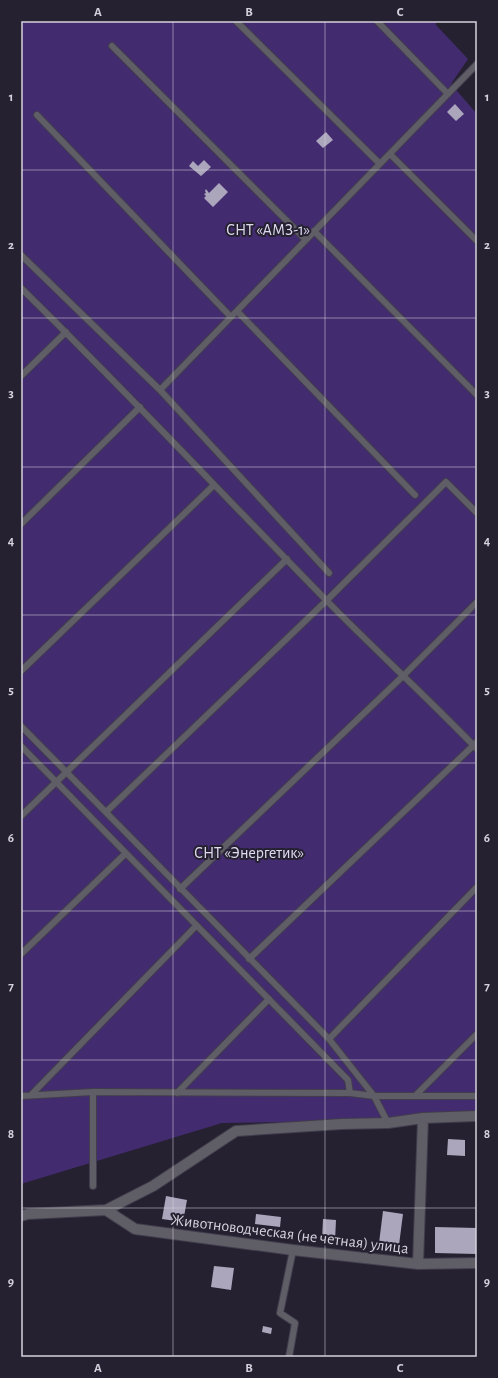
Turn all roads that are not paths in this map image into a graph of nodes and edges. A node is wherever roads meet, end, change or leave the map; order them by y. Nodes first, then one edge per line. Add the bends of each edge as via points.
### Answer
1 (236, 21) edge
2 (377, 21) edge
3 (112, 46) dead end
4 (477, 64) edge
5 (448, 94) junction
6 (37, 115) dead end
7 (390, 154) junction
8 (380, 164) junction
9 (314, 231) junction
10 (306, 240) junction
11 (477, 241) edge
12 (21, 255) edge
13 (21, 288) edge
14 (237, 311) junction
15 (231, 317) junction
16 (66, 332) junction
17 (21, 376) edge
18 (160, 390) junction
19 (477, 395) edge
20 (140, 407) junction
21 (214, 485) junction
22 (415, 495) dead end
23 (477, 513) edge
24 (21, 524) edge
25 (287, 559) junction
26 (329, 573) dead end
27 (326, 601) junction
28 (477, 602) edge
29 (21, 671) edge
30 (403, 676) junction
31 (21, 726) edge
32 (476, 745) edge
33 (21, 746) edge
34 (66, 772) junction
35 (56, 783) junction
36 (106, 812) junction
37 (21, 816) edge
38 (125, 854) junction
39 (477, 887) edge
40 (180, 889) junction
41 (196, 926) junction
42 (21, 954) edge
43 (249, 959) junction
44 (269, 999) junction
45 (477, 1034) edge
46 (329, 1039) junction
47 (93, 1092) junction
48 (177, 1093) junction
49 (350, 1093) junction
50 (21, 1096) edge
51 (31, 1096) junction
52 (374, 1096) junction
53 (415, 1096) junction
54 (477, 1096) edge
55 (477, 1116) edge
56 (422, 1118) junction
57 (388, 1123) junction
58 (93, 1186) dead end
59 (106, 1210) junction
60 (21, 1216) edge
61 (293, 1250) junction
62 (418, 1264) junction
63 (477, 1264) edge
64 (289, 1357) edge

1 - 8 lane
2 - 5 lane
3 - 10 lane
4 - 5 lane
5 - 7 lane
6 - 15 lane
7 - 8 lane
7 - 11 lane
8 - 9 lane
9 - 10 lane
9 - 19 lane
10 - 14 lane
12 - 18 lane
13 - 16 lane
14 - 15 lane
14 - 22 lane
15 - 18 lane
16 - 17 lane
16 - 20 lane
18 - 26 lane
20 - 21 lane
20 - 24 lane
21 - 25 lane
21 - 29 lane
23 - 27 lane via 446,482
25 - 27 lane
25 - 34 lane
27 - 30 lane
27 - 36 lane
28 - 30 lane
30 - 32 lane
30 - 40 lane
31 - 34 lane
32 - 43 lane
33 - 35 lane
34 - 35 lane
34 - 36 lane
35 - 37 lane
35 - 38 lane
36 - 40 lane
38 - 41 lane
38 - 42 lane
39 - 46 lane
40 - 43 lane
41 - 44 lane
41 - 51 lane
43 - 46 lane
44 - 48 lane
44 - 49 lane via 348,1080
45 - 53 lane
46 - 52 lane
47 - 48 lane
47 - 51 lane
47 - 58 lane
48 - 49 lane
49 - 52 lane
50 - 51 lane
52 - 53 lane
52 - 57 lane
53 - 54 lane
55 - 56 street
56 - 57 street
56 - 62 street
57 - 59 street via 236,1131 153,1186
59 - 60 street
59 - 61 street, Животноводческая (не четная) улица via 135,1229
61 - 62 street, Животноводческая (не четная) улица
61 - 64 lane via 280,1313 295,1323
62 - 63 street, Животноводческая (не четная) улица

